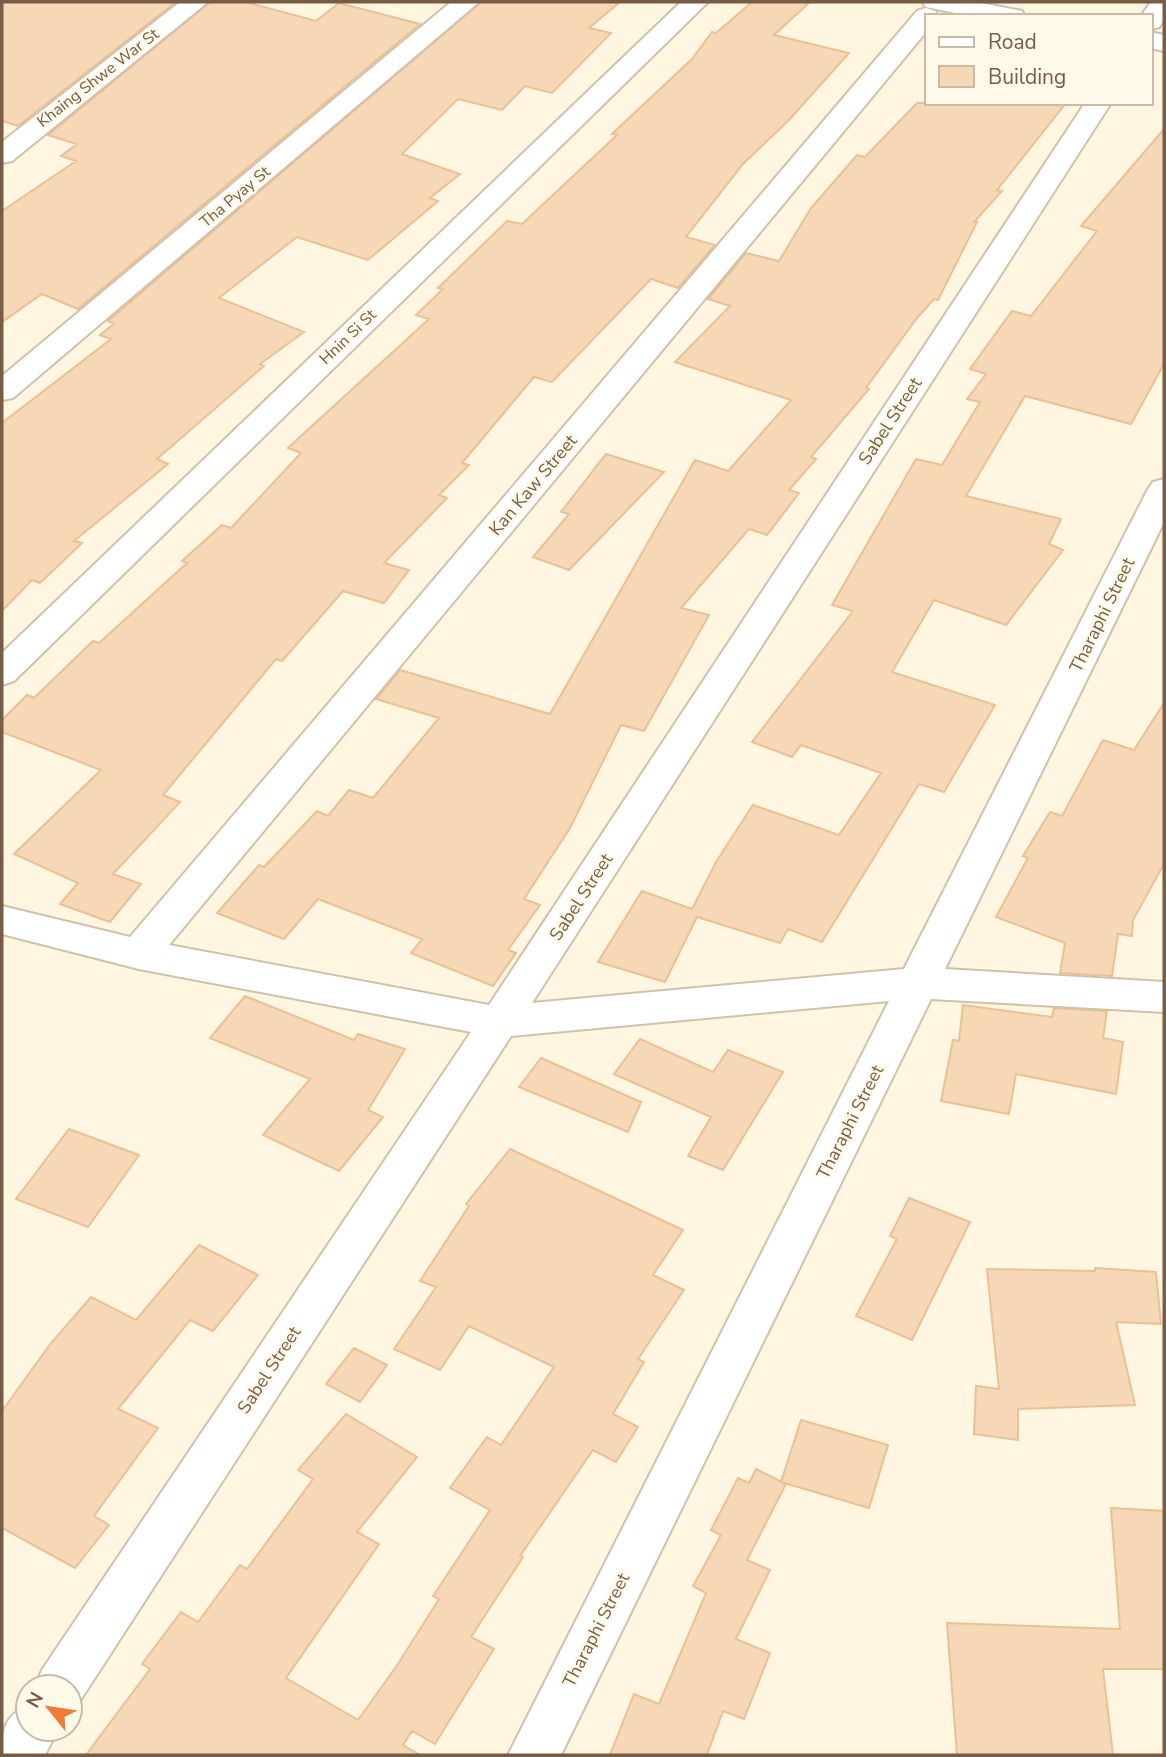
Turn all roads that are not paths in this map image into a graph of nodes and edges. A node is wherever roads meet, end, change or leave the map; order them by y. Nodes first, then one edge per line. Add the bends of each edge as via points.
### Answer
1 (195, 2) edge
2 (466, 2) edge
3 (695, 2) edge
4 (937, 2) edge
5 (1163, 2) edge
6 (1002, 14) edge
7 (925, 17) edge
8 (1152, 19) edge
9 (1097, 105) edge
10 (2, 155) edge
11 (2, 391) edge
12 (1164, 489) edge
13 (2, 673) edge
14 (2, 920) edge
15 (139, 954) junction
16 (919, 984) junction
17 (1164, 997) edge
18 (499, 1022) junction
19 (69, 1673) edge
20 (534, 1755) edge

1 - 10 street, Khaing Shwe War St
2 - 11 street, Tha Pyay St
3 - 13 street, Hnin Si St
4 - 6 street
5 - 8 street
7 - 15 street, Kan Kaw Street
9 - 18 street, Sabel Street
12 - 16 street, Tharaphi Street
14 - 15 street
15 - 18 street
16 - 17 street
16 - 18 street
16 - 20 street, Tharaphi Street
18 - 19 street, Sabel Street

